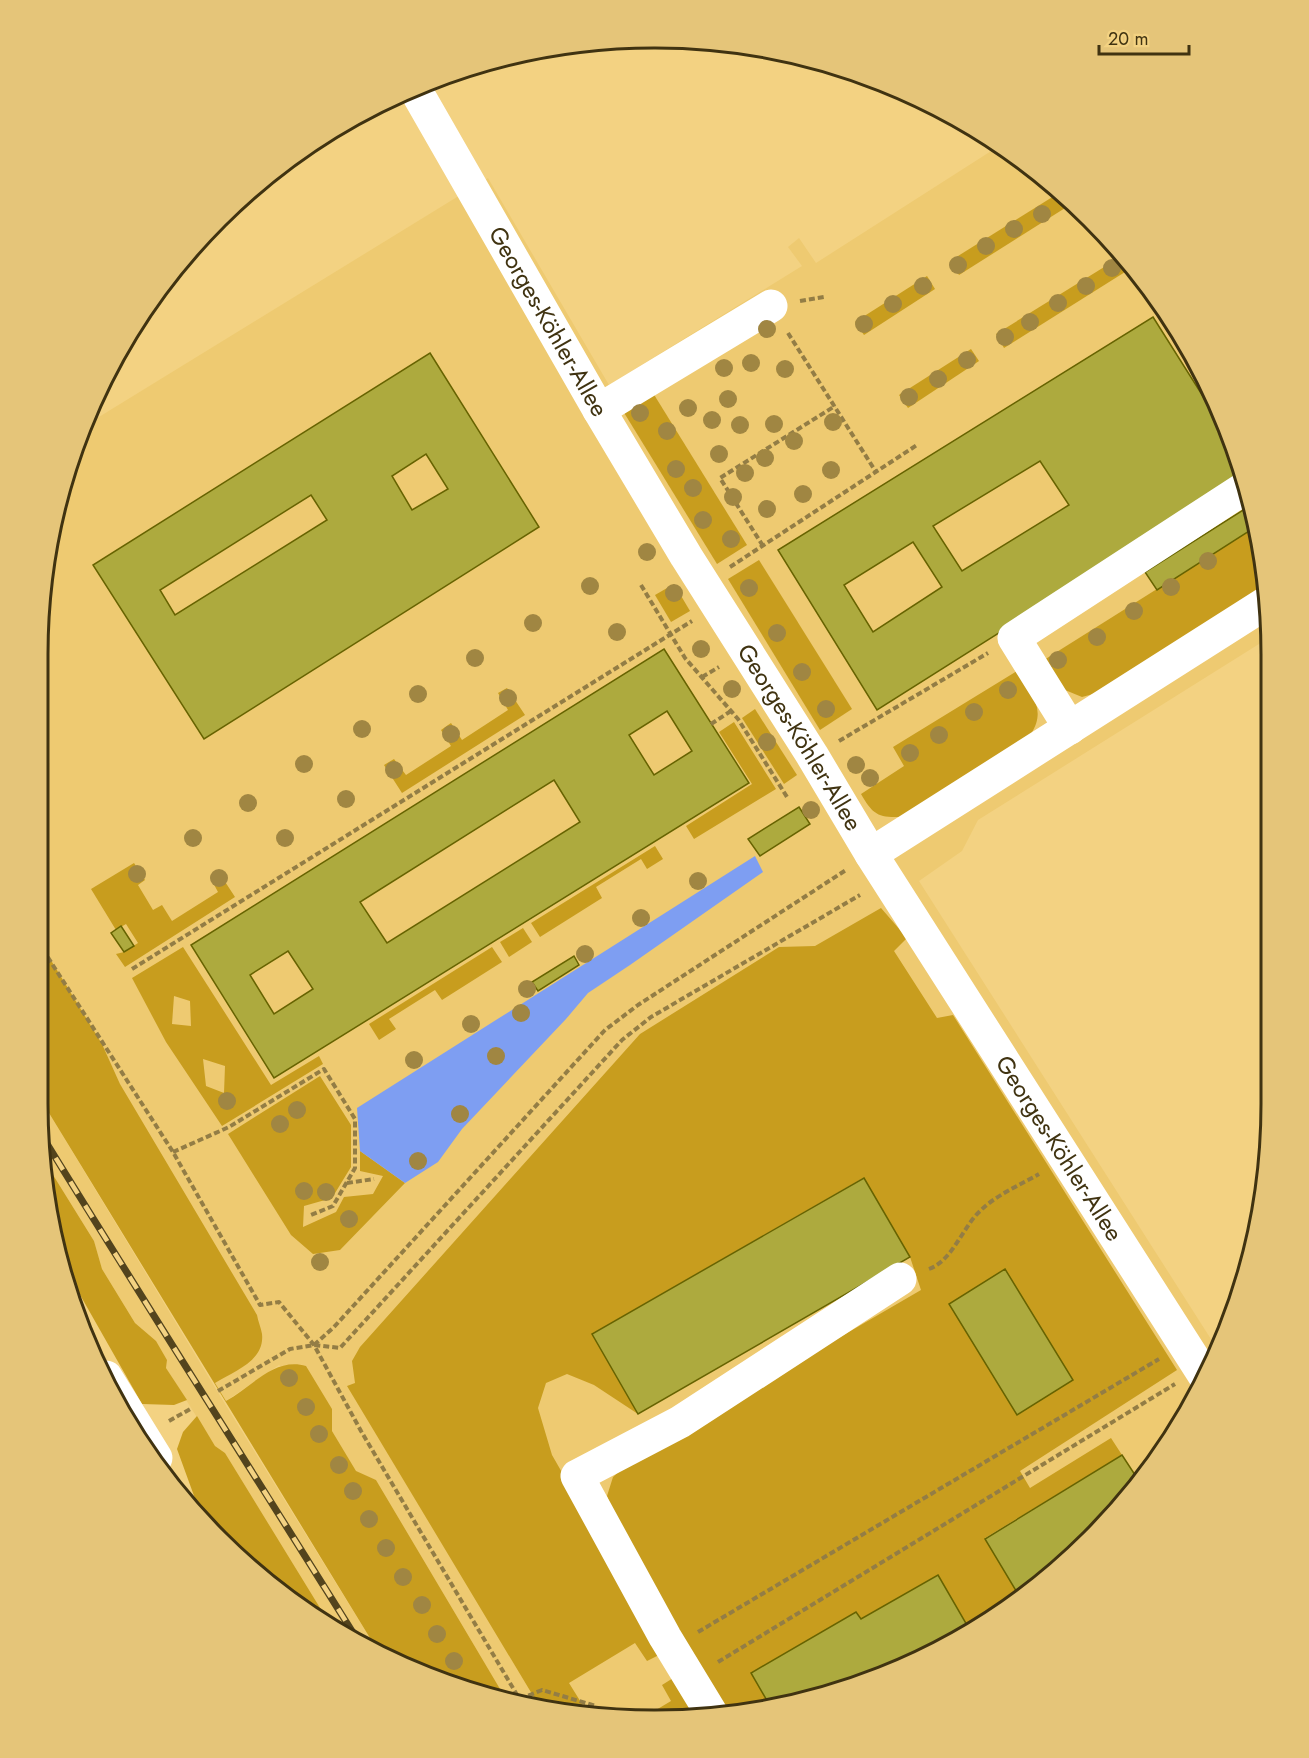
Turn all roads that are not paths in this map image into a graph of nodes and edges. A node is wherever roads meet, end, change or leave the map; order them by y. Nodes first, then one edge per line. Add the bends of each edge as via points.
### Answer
1 (419, 95) edge
2 (771, 306) road end
3 (599, 410) junction
4 (1238, 492) edge
5 (1259, 607) edge
6 (1070, 728) junction
7 (879, 866) junction
8 (900, 1279) road end
9 (1196, 1362) edge
10 (708, 1708) edge

1 - 3 street, Georges-Köhler-Allee
2 - 3 street
3 - 7 street, Georges-Köhler-Allee
4 - 6 street via 1014,638
5 - 6 street
6 - 7 street
7 - 9 street, Georges-Köhler-Allee
8 - 10 street via 680,1422 577,1476

